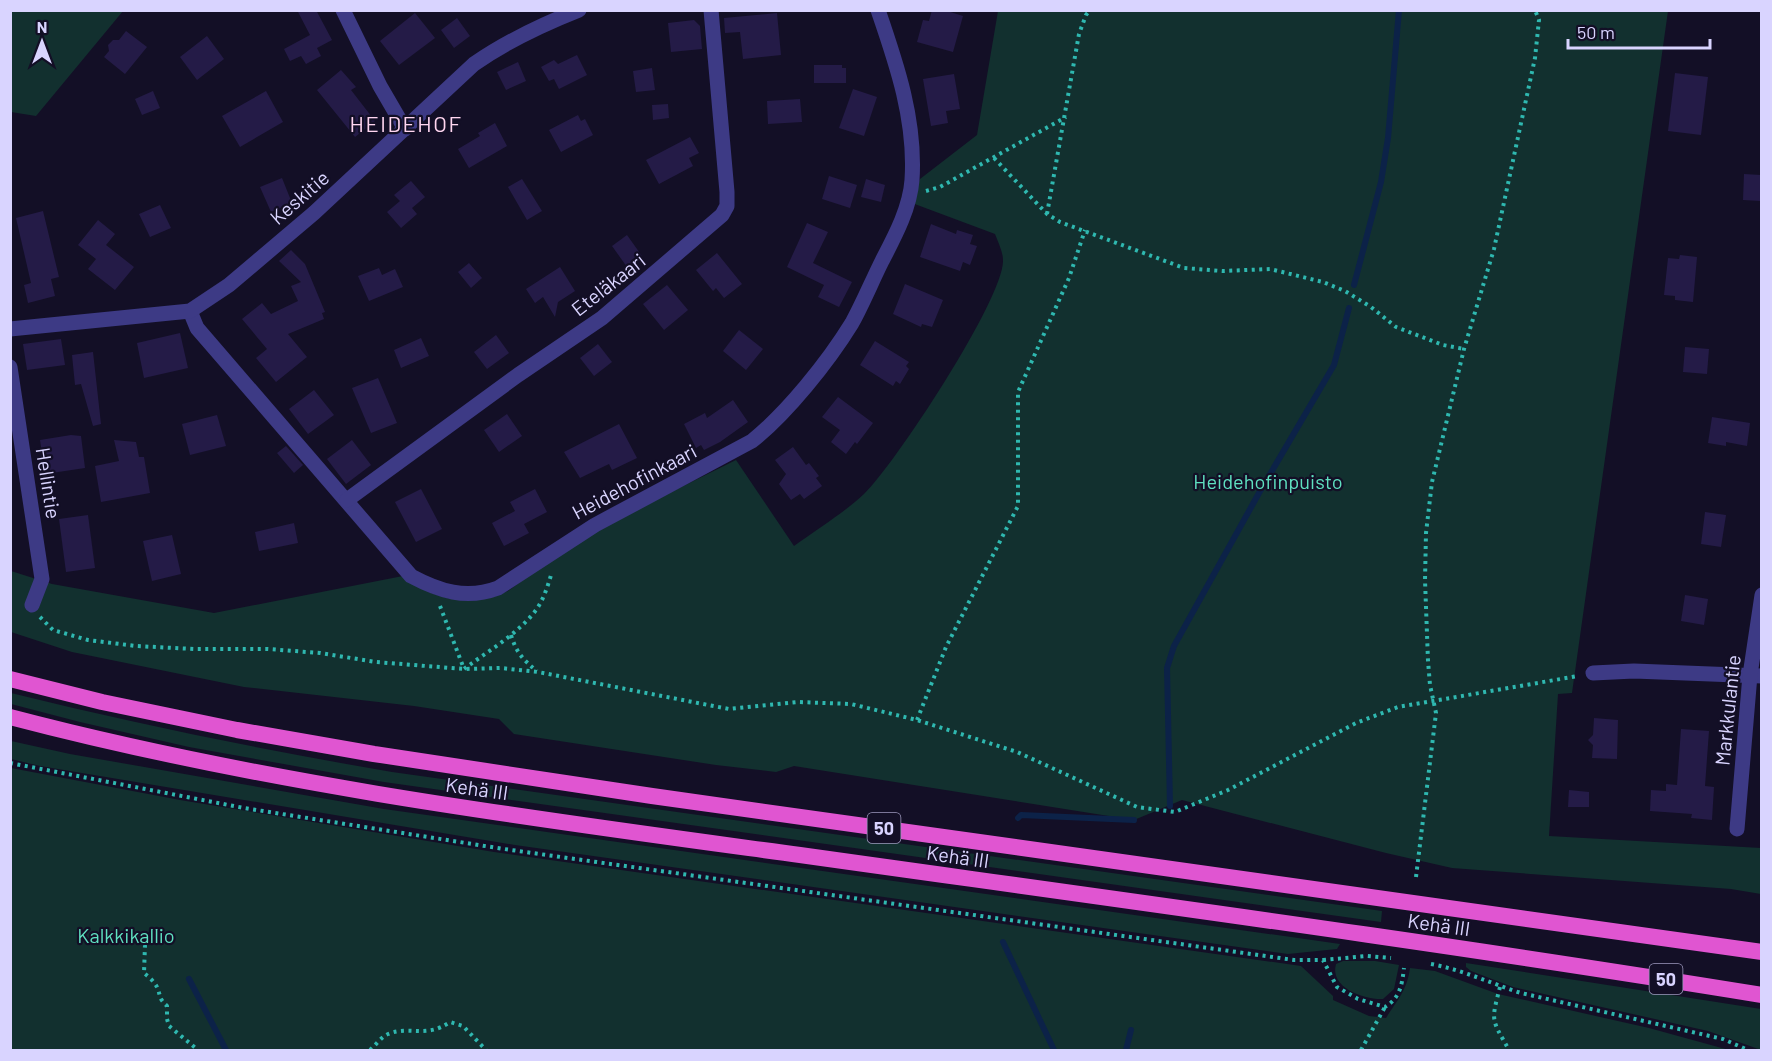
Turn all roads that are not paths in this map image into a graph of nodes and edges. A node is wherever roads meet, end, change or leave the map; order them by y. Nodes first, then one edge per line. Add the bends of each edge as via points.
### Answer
1 (343, 10) edge
2 (579, 10) edge
3 (711, 10) edge
4 (878, 10) edge
5 (405, 129) junction
6 (190, 311) junction
7 (10, 328) edge
8 (10, 367) edge
9 (347, 500) junction
10 (1761, 595) edge
11 (33, 605) road end
12 (1593, 672) road end
13 (1756, 676) edge
14 (10, 679) edge
15 (10, 717) edge
16 (1737, 829) dead end
17 (1761, 952) edge
18 (1761, 995) edge

1 - 5 street
2 - 5 street, Keskitie via 500,45 459,76
3 - 9 street, Eteläkaari via 728,192 722,215 602,318
4 - 9 street, Heidehofinkaari via 905,98 910,136 910,194 896,233 852,322 773,424 752,441 594,525 498,588 484,593 434,589 411,576
5 - 6 street, Keskitie via 229,285
6 - 7 street, Keskitie
6 - 9 street, Heidehofinkaari via 197,328
8 - 11 street, Hellintie via 42,579
10 - 13 street, Markkulantie
12 - 13 street
13 - 16 street, Markkulantie
14 - 17 highway, Kehä III / 50 via 237,730 374,754
15 - 18 highway, Kehä III / 50 via 95,739 378,794 1570,964

